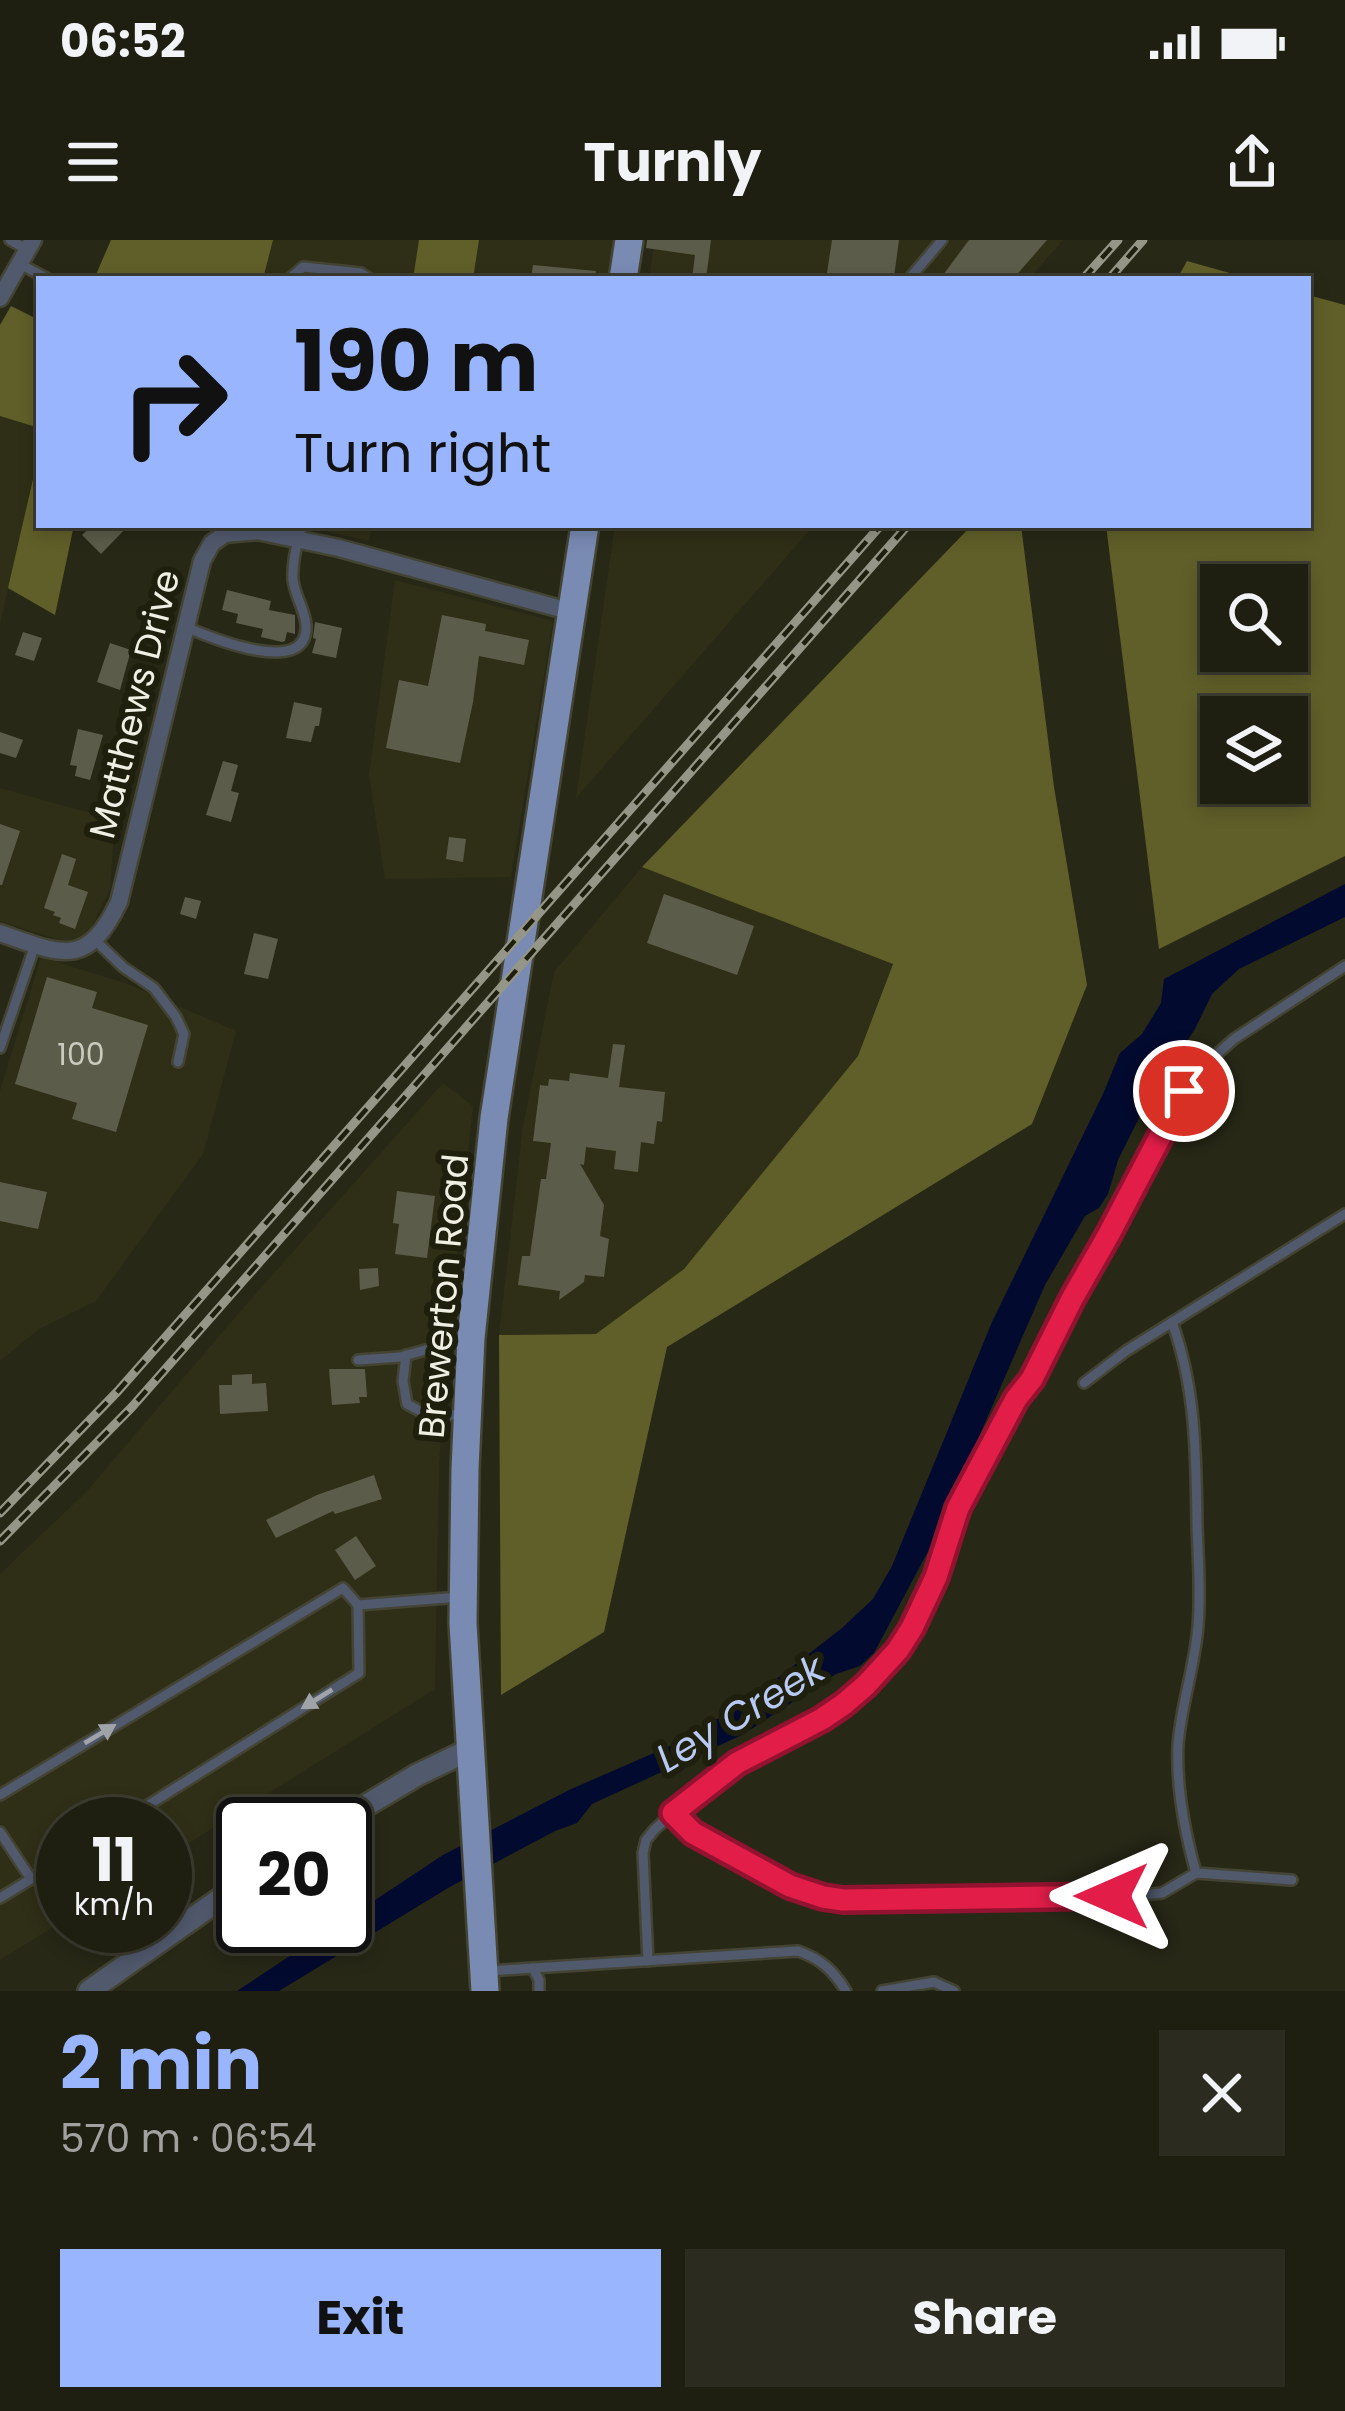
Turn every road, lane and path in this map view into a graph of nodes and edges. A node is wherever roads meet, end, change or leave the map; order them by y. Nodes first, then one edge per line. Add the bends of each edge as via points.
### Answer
1 (10, 240) edge
2 (629, 240) edge
3 (942, 240) edge
4 (27, 251) edge
5 (46, 276) edge
6 (293, 276) edge
7 (366, 276) edge
8 (623, 276) edge
9 (912, 276) edge
10 (0, 298) edge
11 (585, 528) edge
12 (300, 532) edge
13 (572, 612) junction
14 (186, 627) junction
15 (0, 933) edge
16 (101, 933) junction
17 (34, 945) junction
18 (1345, 966) edge
19 (0, 1048) edge
20 (178, 1062) dead end
21 (1345, 1214) edge
22 (1172, 1322) junction
23 (471, 1342) junction
24 (406, 1355) junction
25 (358, 1360) dead end
26 (1084, 1383) dead end
27 (467, 1417) junction
28 (463, 1597) junction
29 (358, 1604) junction
30 (469, 1750) junction
31 (0, 1795) edge
32 (161, 1797) edge
33 (372, 1802) edge
34 (673, 1813) junction
35 (0, 1832) edge
36 (1196, 1873) junction
37 (36, 1876) edge
38 (31, 1879) junction
39 (1292, 1880) dead end
40 (0, 1898) edge
41 (216, 1902) edge
42 (648, 1961) junction
43 (533, 1968) junction
44 (485, 1981) edge
45 (89, 1991) edge
46 (539, 1991) edge
47 (846, 1991) edge
48 (882, 1991) edge
49 (954, 1991) edge

1 - 4 lane
2 - 8 main road
3 - 9 lane
4 - 5 lane
4 - 10 street
6 - 7 lane via 304,267
11 - 13 main road, Brewerton Road
12 - 13 street
12 - 14 street, Matthews Drive via 225,534 212,543
12 - 14 lane via 293,580 307,626 303,641 271,652
13 - 23 main road, Brewerton Road via 494,1118
14 - 16 street, Matthews Drive via 119,902
15 - 17 street
16 - 17 street via 78,951
16 - 20 lane via 123,968 154,988 176,1017 184,1034
17 - 19 lane
18 - 34 lane via 1234,1039 1184,1091 958,1508 930,1590 898,1650 844,1704 737,1763
21 - 22 lane
22 - 26 lane
22 - 36 lane via 1195,1437 1199,1622 1178,1764
23 - 24 lane
23 - 27 main road, Brewerton Road
24 - 25 lane
24 - 27 lane via 407,1404
27 - 28 main road, Brewerton Road
28 - 29 lane
28 - 30 main road, Brewerton Road
31 -> 29 lane via 343,1588
29 -> 32 lane via 359,1673
30 - 33 street
30 - 44 main road, Brewerton Road
34 - 36 lane via 693,1833 790,1886 843,1900 1142,1895
34 - 42 lane via 644,1847
35 - 38 lane
36 - 39 lane
37 - 38 lane
38 - 40 lane
41 - 45 street
42 - 43 lane
42 - 47 lane via 798,1951 817,1958
43 - 44 lane
43 - 46 lane
48 - 49 lane via 934,1982

